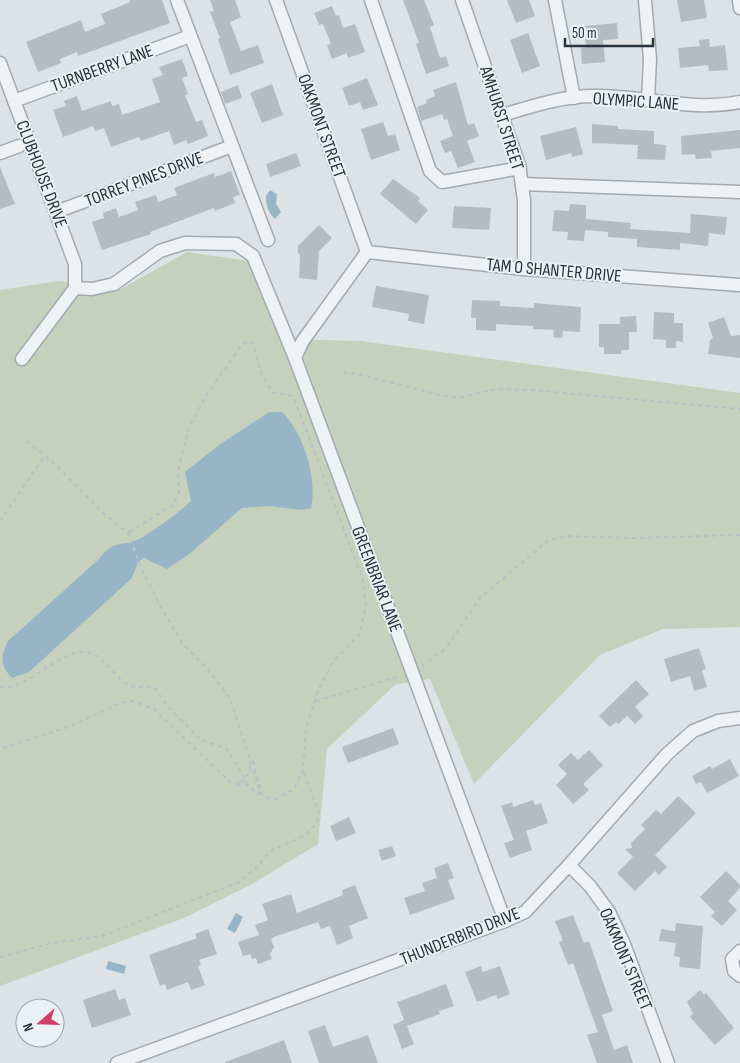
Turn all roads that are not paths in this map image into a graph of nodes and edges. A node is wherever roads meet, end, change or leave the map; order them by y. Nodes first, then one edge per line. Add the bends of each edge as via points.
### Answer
1 (177, 0) edge
2 (276, 0) edge
3 (371, 0) edge
4 (462, 0) edge
5 (555, 0) edge
6 (645, 0) edge
7 (739, 0) edge
8 (740, 8) edge
9 (190, 36) junction
10 (0, 63) edge
11 (574, 98) junction
12 (648, 100) junction
13 (14, 101) junction
14 (740, 102) edge
15 (503, 115) junction
16 (19, 146) dead end
17 (232, 146) junction
18 (0, 153) edge
19 (520, 168) junction
20 (522, 184) junction
21 (740, 192) edge
22 (56, 212) junction
23 (268, 240) dead end
24 (367, 252) junction
25 (524, 269) junction
26 (740, 285) edge
27 (74, 288) junction
28 (295, 358) junction
29 (22, 359) dead end
30 (740, 718) edge
31 (569, 865) junction
32 (505, 921) junction
33 (740, 950) edge
34 (740, 976) edge
35 (117, 1063) edge
36 (668, 1063) edge

1 - 9 street
2 - 24 street, OAKMONT STREET
3 - 19 street via 430,171 442,182
4 - 15 street, AMHURST STREET
5 - 11 street
6 - 12 street via 650,59
7 - 8 street
9 - 13 street, TURNBERRY LANE
9 - 17 street
10 - 13 street, CLUBHOUSE DRIVE
11 - 12 street, OLYMPIC LANE via 594,96
11 - 15 street, OLYMPIC LANE via 537,104
12 - 14 street, OLYMPIC LANE via 687,105
13 - 22 street, CLUBHOUSE DRIVE
15 - 19 street, AMHURST STREET
16 - 18 street
17 - 22 street, TORREY PINES DRIVE
17 - 23 street
19 - 20 street, AMHURST STREET
20 - 21 street
20 - 25 street, AMHURST STREET
22 - 27 street, CLUBHOUSE DRIVE via 75,264
24 - 25 street, TAM O SHANTER DRIVE
24 - 28 street via 302,342
25 - 26 street, TAM O SHANTER DRIVE
27 - 28 street, GREENBRIAR LANE via 92,289 114,284 160,250 185,243 236,244 253,256
27 - 29 street
28 - 32 street, GREENBRIAR LANE
30 - 31 street, THUNDERBIRD DRIVE via 718,721 692,731 667,754
31 - 32 street, THUNDERBIRD DRIVE via 525,912
31 - 36 street, OAKMONT STREET via 609,912
32 - 35 street, THUNDERBIRD DRIVE
33 - 34 street via 732,959 734,971

